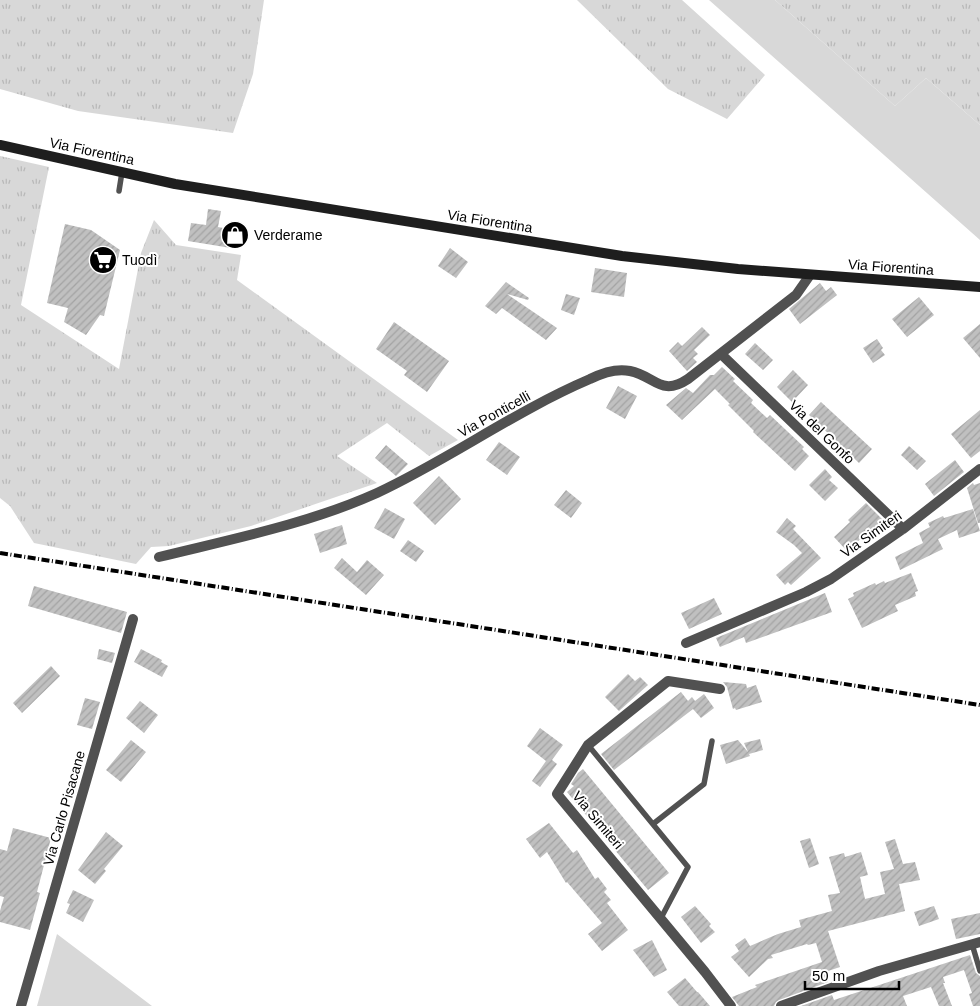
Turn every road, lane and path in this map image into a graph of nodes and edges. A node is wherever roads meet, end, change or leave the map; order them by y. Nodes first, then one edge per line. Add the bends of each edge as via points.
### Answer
1 (0, 145) edge
2 (122, 172) junction
3 (119, 191) dead end
4 (810, 275) junction
5 (980, 287) edge
6 (721, 354) junction
7 (980, 470) edge
8 (903, 529) junction
9 (160, 557) dead end
10 (134, 619) dead end
11 (686, 643) dead end
12 (720, 689) dead end
13 (712, 741) dead end
14 (588, 745) junction
15 (653, 824) junction
16 (661, 918) junction
17 (976, 943) edge
18 (980, 971) edge
19 (21, 1006) edge
20 (732, 1006) edge
21 (781, 1006) edge

1 - 2 main road, Via Fiorentina
2 - 3 lane
2 - 4 main road, Via Fiorentina via 175,184 622,256
4 - 5 main road, Via Fiorentina
4 - 6 street, Via Ponticelli via 796,295
6 - 8 street, Via del Gonfo
6 - 9 street, Via Ponticelli via 682,383 670,387 628,370 604,373 509,419 438,462 336,510
7 - 8 street, Via Simiteri
8 - 11 street, Via Simiteri via 831,579
10 - 19 street, Via Carlo Pisacane
12 - 14 street, Via Simiteri via 668,681
13 - 15 lane via 704,784
14 - 15 lane
14 - 16 street, Via Simiteri via 558,794
15 - 16 lane via 688,866
16 - 20 street, Via Simiteri
17 - 18 lane
17 - 21 street

